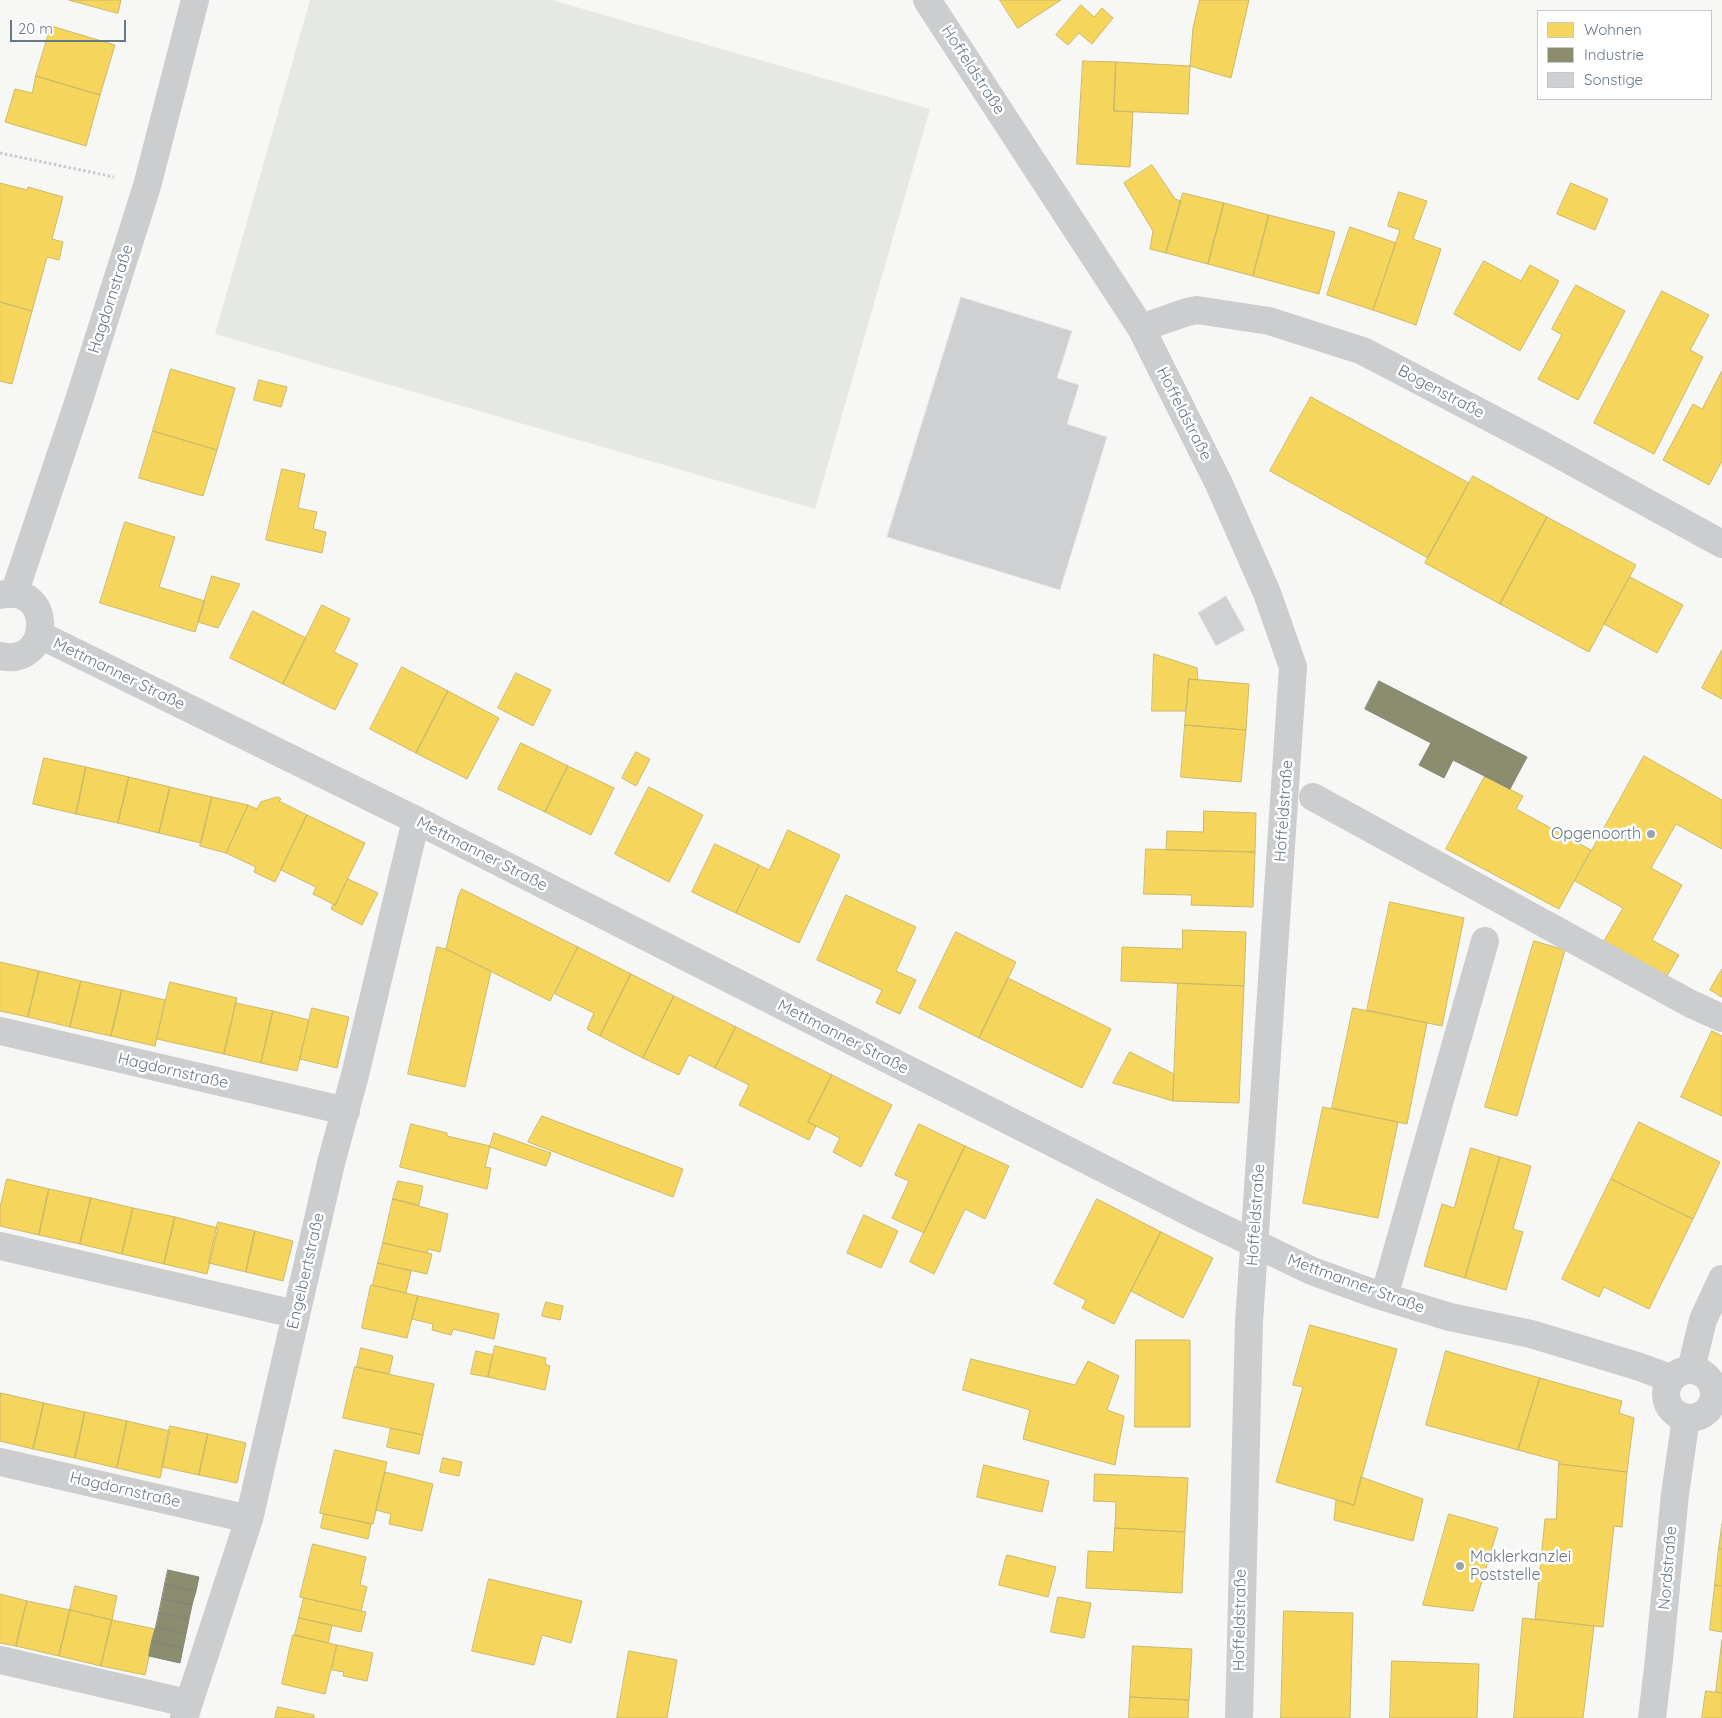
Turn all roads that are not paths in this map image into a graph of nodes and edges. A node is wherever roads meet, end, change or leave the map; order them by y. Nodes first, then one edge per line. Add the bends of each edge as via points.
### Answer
1 (195, 0) edge
2 (927, 0) edge
3 (1141, 328) junction
4 (1722, 544) edge
5 (7, 594) edge
6 (40, 635) junction
7 (0, 656) edge
8 (1313, 797) dead end
9 (416, 820) junction
10 (1485, 940) dead end
11 (1722, 1018) edge
12 (0, 1031) edge
13 (346, 1111) junction
14 (1254, 1244) junction
15 (0, 1246) edge
16 (1722, 1279) edge
17 (1384, 1297) junction
18 (295, 1314) junction
19 (1681, 1374) junction
20 (1717, 1407) edge
21 (1686, 1418) junction
22 (0, 1462) edge
23 (249, 1519) junction
24 (0, 1660) edge
25 (186, 1711) edge
26 (1239, 1718) edge
27 (1652, 1718) edge

1 - 5 street, Hagdornstraße via 147,186 80,400
2 - 3 street, Hoffeldstraße
3 - 4 street, Bogenstraße via 1197,310 1270,321 1364,352
3 - 14 street, Hoffeldstraße via 1219,484 1266,593 1293,667
5 - 6 street via 31,601 40,617
6 - 7 street via 28,652 8,658
6 - 9 street, Mettmanner Straße
8 - 11 street
9 - 13 street, Engelbertstraße
9 - 14 street, Mettmanner Straße
10 - 17 street
12 - 13 street, Hagdornstraße
13 - 18 street, Engelbertstraße
14 - 17 street, Mettmanner Straße via 1312,1271
14 - 26 street, Hoffeldstraße via 1248,1331
15 - 18 street
16 - 19 street
17 - 19 street, Mettmanner Straße via 1450,1317 1532,1334 1636,1366
18 - 23 street, Engelbertstraße
19 - 20 street via 1706,1375 1714,1388
19 - 21 street via 1666,1390 1667,1403 1675,1413
20 - 21 street via 1697,1417
21 - 27 street, Nordstraße
22 - 23 street, Hagdornstraße
23 - 25 street, Engelbertstraße
24 - 25 street

